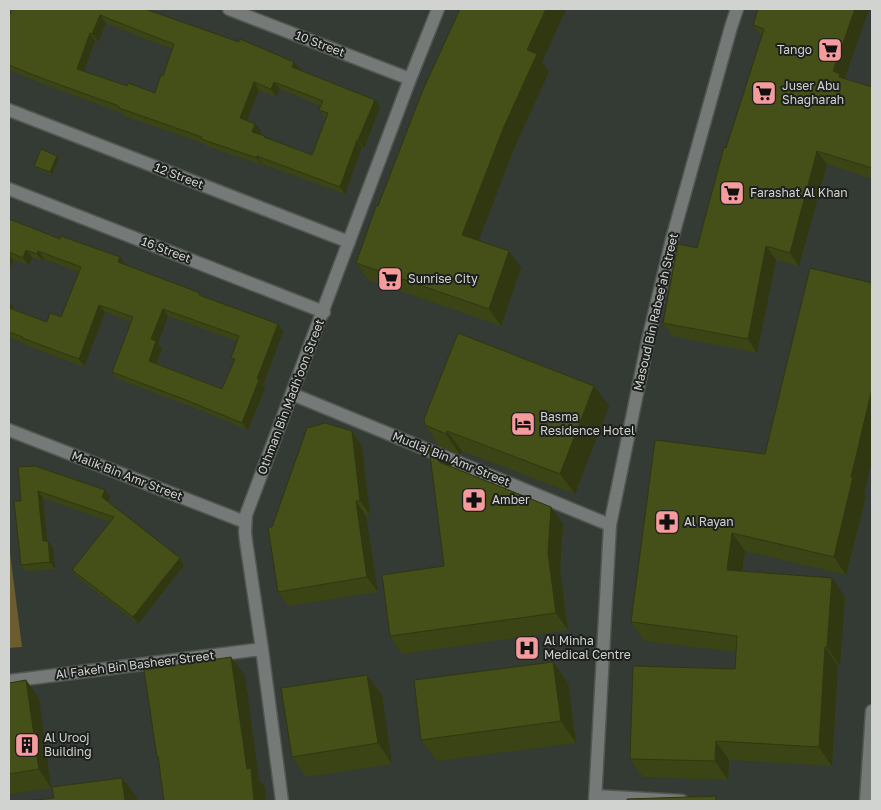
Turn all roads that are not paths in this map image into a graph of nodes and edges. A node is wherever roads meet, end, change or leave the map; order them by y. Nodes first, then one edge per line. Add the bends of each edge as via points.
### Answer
1 (229, 9) edge
2 (438, 9) edge
3 (737, 9) edge
4 (410, 79) junction
5 (9, 110) edge
6 (9, 190) edge
7 (349, 242) junction
8 (324, 312) junction
9 (292, 394) junction
10 (9, 430) edge
11 (245, 522) junction
12 (610, 525) junction
13 (262, 649) junction
14 (9, 681) edge
15 (872, 711) edge
16 (595, 799) edge
17 (282, 801) edge
18 (682, 801) edge
19 (866, 801) edge

1 - 4 street, 10 Street
2 - 4 street, Othman Bin Madh'oon Street
3 - 12 street, Masoud Bin Rabee'ah Street via 672,239 646,347
4 - 7 street, Othman Bin Madh'oon Street
5 - 7 street, 12 Street
6 - 8 street, 16 Street
7 - 8 street, Othman Bin Madh'oon Street
8 - 9 street, Othman Bin Madh'oon Street
9 - 11 street, Othman Bin Madh'oon Street
9 - 12 street, Mudlaj Bin Amr Street
10 - 11 street, Malik Bin Amr Street
11 - 13 street, Othman Bin Madh'oon Street
12 - 16 street, Masoud Bin Rabee'ah Street
13 - 14 street, Al Fakeh Bin Basheer Street
13 - 17 street, Othman Bin Madh'oon Street
15 - 19 street
16 - 18 street

